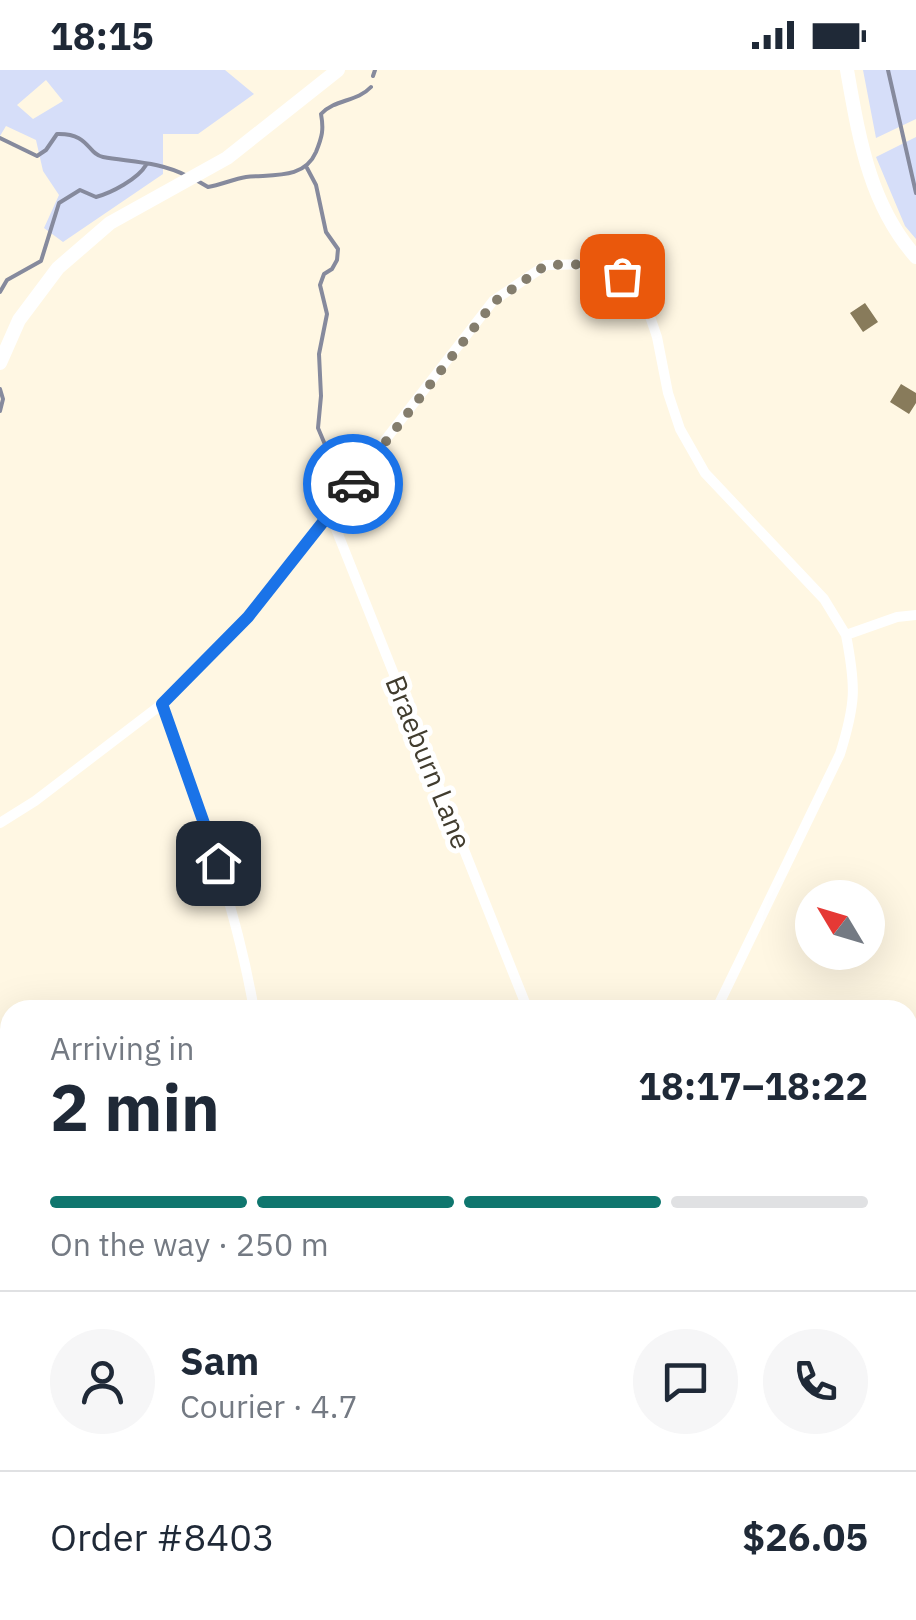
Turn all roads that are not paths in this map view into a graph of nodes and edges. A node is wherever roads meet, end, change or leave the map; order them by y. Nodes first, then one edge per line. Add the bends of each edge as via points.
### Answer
1 (338, 70) edge
2 (847, 70) edge
3 (916, 256) edge
4 (0, 362) edge
5 (330, 514) junction
6 (916, 614) edge
7 (846, 635) junction
8 (162, 704) junction
9 (0, 823) edge
10 (252, 1000) edge
11 (524, 1000) edge
12 (721, 1000) edge

1 - 4 street via 227,158 110,223 58,268 20,320
2 - 3 street via 872,185 894,230
5 - 7 street via 494,302 546,265 598,264 643,296 680,429 705,473 824,599
5 - 8 street via 248,617
5 - 11 street, Braeburn Lane
6 - 7 street
7 - 12 street via 855,682 840,754
8 - 9 street
8 - 10 street via 224,882

